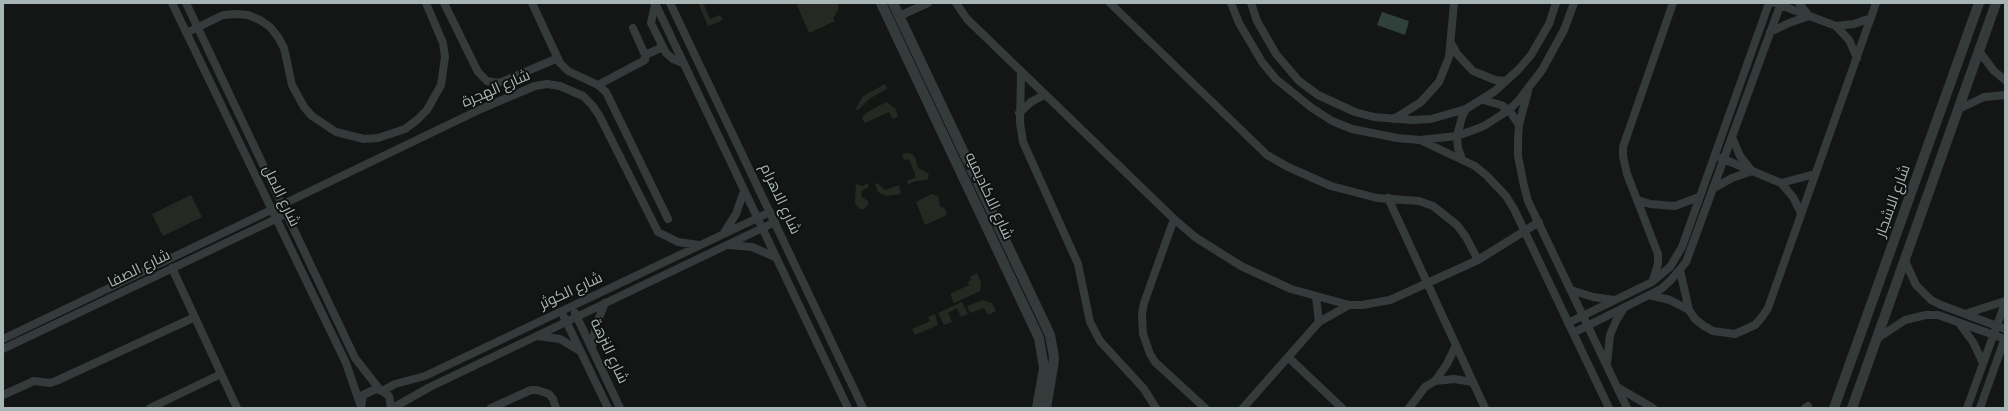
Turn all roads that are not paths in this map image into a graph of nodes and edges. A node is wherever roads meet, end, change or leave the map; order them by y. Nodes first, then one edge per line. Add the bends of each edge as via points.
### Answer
1 (172, 3) edge
2 (186, 3) edge
3 (426, 3) edge
4 (444, 3) edge
5 (532, 3) edge
6 (655, 3) edge
7 (670, 3) edge
8 (881, 3) edge
9 (893, 3) edge
10 (928, 3) edge
11 (956, 3) edge
12 (1110, 3) edge
13 (1251, 3) edge
14 (1454, 3) edge
15 (1556, 3) edge
16 (1574, 3) edge
17 (1673, 3) edge
18 (1769, 3) edge
19 (1799, 3) edge
20 (1876, 3) edge
21 (1980, 3) edge
22 (1996, 3) edge
23 (1230, 4) edge
24 (1778, 4) edge
25 (899, 16) junction
26 (1809, 16) junction
27 (1871, 18) junction
28 (1836, 26) junction
29 (198, 28) junction
30 (633, 28) dead end
31 (1770, 32) junction
32 (186, 33) junction
33 (1452, 43) junction
34 (663, 47) junction
35 (1979, 51) junction
36 (646, 56) junction
37 (558, 58) junction
38 (1857, 58) junction
39 (683, 63) junction
40 (1021, 71) junction
41 (926, 73) junction
42 (916, 78) junction
43 (2005, 80) edge
44 (1506, 81) junction
45 (598, 85) junction
46 (1528, 89) junction
47 (1044, 94) junction
48 (2005, 95) edge
49 (1483, 100) junction
50 (1466, 109) junction
51 (1959, 109) junction
52 (1509, 110) junction
53 (1019, 113) junction
54 (1394, 119) junction
55 (1519, 125) junction
56 (1457, 136) junction
57 (1732, 137) junction
58 (1420, 140) junction
59 (1714, 156) junction
60 (1462, 159) junction
61 (1724, 160) junction
62 (1752, 172) junction
63 (1815, 174) junction
64 (1781, 183) junction
65 (1714, 188) junction
66 (744, 191) junction
67 (1700, 197) junction
68 (1388, 198) junction
69 (1638, 200) junction
70 (282, 205) junction
71 (272, 210) junction
72 (770, 212) junction
73 (1801, 213) junction
74 (286, 214) junction
75 (757, 218) junction
76 (276, 219) junction
77 (668, 219) dead end
78 (1174, 219) junction
79 (774, 222) junction
80 (1539, 222) junction
81 (762, 228) junction
82 (1524, 232) junction
83 (724, 234) junction
84 (699, 245) junction
85 (726, 245) junction
86 (1008, 246) junction
87 (999, 251) junction
88 (776, 257) junction
89 (1478, 260) junction
90 (1905, 261) junction
91 (172, 268) junction
92 (1680, 270) junction
93 (1652, 282) junction
94 (1428, 283) junction
95 (1571, 290) junction
96 (1649, 295) junction
97 (1316, 297) junction
98 (1615, 300) junction
99 (2005, 302) edge
100 (606, 303) junction
101 (1349, 305) junction
102 (572, 306) junction
103 (1624, 308) junction
104 (1689, 310) junction
105 (561, 311) junction
106 (1965, 314) junction
107 (194, 316) junction
108 (577, 316) junction
109 (1583, 316) junction
110 (566, 321) junction
111 (1319, 322) junction
112 (1568, 323) junction
113 (1958, 323) junction
114 (1588, 326) junction
115 (2001, 328) edge
116 (1573, 333) junction
117 (1994, 335) junction
118 (536, 336) junction
119 (1878, 338) junction
120 (3, 339) edge
121 (2005, 339) edge
122 (1456, 345) junction
123 (592, 348) junction
124 (3, 350) edge
125 (580, 351) junction
126 (1288, 357) junction
127 (2005, 358) edge
128 (1983, 364) junction
129 (1996, 364) junction
130 (1607, 366) junction
131 (221, 374) junction
132 (1845, 380) junction
133 (1435, 381) junction
134 (1473, 382) junction
135 (1861, 386) junction
136 (1617, 387) junction
137 (381, 390) junction
138 (3, 395) edge
139 (360, 407) edge
140 (605, 407) edge
141 (150, 408) edge
142 (237, 408) edge
143 (391, 408) edge
144 (491, 408) edge
145 (556, 408) edge
146 (620, 408) edge
147 (848, 408) edge
148 (864, 408) edge
149 (1037, 408) edge
150 (1046, 408) edge
151 (1156, 408) edge
152 (1205, 408) edge
153 (1243, 408) edge
154 (1342, 408) edge
155 (1409, 408) edge
156 (1486, 408) edge
157 (1609, 408) edge
158 (1627, 408) edge
159 (1653, 408) edge
160 (1834, 408) edge
161 (1852, 408) edge
162 (1967, 408) edge
163 (1980, 408) edge

1 - 32 street, شارع الامل
2 - 29 street, شارع الامل
3 - 29 street via 443,42 445,57 441,85 427,110 417,120 405,129 378,138 357,138 336,132 312,116 292,85 284,48 270,27 260,20 248,15 223,15
4 - 37 street via 478,72 487,81 498,83
5 - 37 street
6 - 34 street via 651,23
6 - 39 street, شارع الاهرام
7 - 72 street, شارع الاهرام
8 - 42 street, شارع الاكاديميه
9 - 25 street, شارع الاكاديميه
10 - 25 street
11 - 40 street via 967,19
12 - 68 street via 1267,155 1331,186 1354,193
13 - 54 street via 1266,39 1299,81 1337,105 1362,114
14 - 33 street
15 - 44 street via 1540,40 1527,60
16 - 46 street via 1553,51
17 - 69 street via 1623,147 1624,166
18 - 59 street
19 - 26 street
20 - 27 street
21 - 132 street, شارع الاشجار
22 - 35 street, شارع الاشجار
23 - 58 street via 1249,43 1262,62 1276,79 1312,108 1332,121 1352,129
24 - 26 street
24 - 31 street
25 - 41 street, شارع الاكاديميه
26 - 28 street
26 - 31 street
27 - 28 street via 1854,24
27 - 38 street
28 - 38 street via 1849,40
29 - 32 street
29 - 70 street, شارع الامل
30 - 36 street
31 - 57 street
32 - 71 street, شارع الامل
33 - 44 street via 1457,54 1473,71 1494,80
33 - 54 street via 1445,70 1431,93
34 - 36 street
34 - 39 street via 669,56
35 - 43 street via 1994,71
35 - 51 street, شارع الاشجار
36 - 45 street via 642,63
37 - 45 street via 568,71
38 - 63 street
39 - 66 street, شارع الاهرام
40 - 47 street
40 - 53 street
41 - 42 street
41 - 86 street, شارع الاكاديميه
42 - 87 street, شارع الاكاديميه
44 - 49 street
45 - 77 street via 608,97
46 - 52 street
46 - 55 street
47 - 53 street
47 - 78 street
48 - 51 street via 1984,97
49 - 50 street
49 - 52 street
50 - 54 street via 1431,119
50 - 56 street via 1458,126
51 - 90 street, شارع الاشجار
52 - 55 street
52 - 56 street via 1484,126
53 - 151 street via 1026,149 1078,264 1084,285 1087,312 1095,332 1144,389
55 - 80 street via 1520,171 1528,201
56 - 58 street
56 - 60 street
57 - 61 street
57 - 62 street via 1740,156
58 - 60 street
59 - 61 street
59 - 67 street
60 - 82 street via 1497,185 1514,209
61 - 62 street
61 - 65 street
62 - 64 street
62 - 65 street via 1732,178
63 - 64 street
63 - 73 street
64 - 73 street
65 - 92 street via 1690,253
66 - 75 street, شارع الاهرام
66 - 83 street via 736,214
67 - 69 street via 1675,206 1650,204
67 - 93 street via 1676,257 1670,267
68 - 89 street via 1418,201 1446,214 1466,237
68 - 94 street
69 - 93 street via 1658,254 1658,264
70 - 71 street, شارع الصفا
70 - 74 street, شارع الامل
70 - 84 street, شارع الهجرة via 523,90 547,84 572,90 592,105 658,232 678,242
71 - 76 street, شارع الامل
71 - 120 street, شارع الصفا
72 - 75 street, شارع الكوثر
72 - 79 street, شارع الاهرام
73 - 104 street via 1768,308 1755,325 1735,334 1713,331 1695,319
74 - 76 street, شارع الصفا
74 - 137 street, شارع الامل via 355,358
75 - 81 street, شارع الاهرام
75 - 83 street, شارع الكوثر
76 - 91 street, شارع الصفا
76 - 139 street, شارع الامل via 346,363
78 - 97 street via 1206,245 1241,266 1278,284
78 - 152 street via 1144,304 1142,334 1155,362
79 - 81 street, شارع الكوثر
79 - 148 street, شارع الاهرام
80 - 82 street
80 - 95 street
81 - 85 street, شارع الكوثر
81 - 88 street, شارع الاهرام
82 - 89 street
82 - 112 street
83 - 84 street, شارع الكوثر
84 - 102 street, شارع الكوثر
85 - 88 street via 752,247
85 - 100 street, شارع الكوثر
86 - 87 street
86 - 150 street, شارع الاكاديميه via 1046,325 1052,346 1053,367
87 - 149 street, شارع الاكاديميه via 1036,328 1042,348 1044,368
88 - 147 street, شارع الاهرام
89 - 94 street
90 - 106 street via 1911,276 1923,293 1940,305
90 - 119 street, شارع الاشجار
91 - 107 street
91 - 124 street, شارع الصفا
92 - 96 street via 1671,280
92 - 104 street
93 - 98 street
94 - 101 street via 1376,304
94 - 122 street
95 - 98 street
95 - 109 street
96 - 103 street
96 - 104 street via 1670,300
97 - 101 street
97 - 111 street
98 - 109 street
99 - 106 street
99 - 115 street
100 - 108 street, شارع الكوثر
100 - 123 street via 596,325
101 - 111 street
102 - 105 street, شارع الكوثر
102 - 108 street, شارع النزهة
103 - 114 street
103 - 130 street via 1610,335
105 - 110 street, شارع النزهة
105 - 137 street, شارع الكوثر via 425,376
106 - 115 street
107 - 131 street
107 - 138 street via 56,381 34,381
108 - 110 street, شارع الكوثر
108 - 123 street, شارع النزهة
109 - 112 street
109 - 114 street
110 - 118 street, شارع الكوثر
110 - 125 street, شارع النزهة
111 - 126 street
112 - 116 street
113 - 117 street
113 - 119 street via 1938,315 1915,316
113 - 128 street via 1973,342
114 - 116 street
114 - 130 street
115 - 117 street
116 - 157 street
117 - 121 street
117 - 128 street
118 - 125 street via 560,339
118 - 143 street, شارع الكوثر
119 - 135 street, شارع الاشجار
121 - 129 street
122 - 133 street
122 - 134 street
123 - 146 street, شارع النزهة
125 - 140 street, شارع النزهة
126 - 153 street
126 - 154 street
127 - 129 street
128 - 162 street
129 - 163 street
130 - 136 street
131 - 141 street
131 - 142 street
132 - 135 street
132 - 160 street, شارع الاشجار
133 - 134 street via 1454,379
133 - 155 street via 1425,387
134 - 156 street
135 - 161 street, شارع الاشجار
136 - 158 street
136 - 159 street
137 - 139 street, شارع الكوثر via 367,392 361,400
137 - 143 street, شارع الامل via 391,400
144 - 145 street via 531,390 549,394

